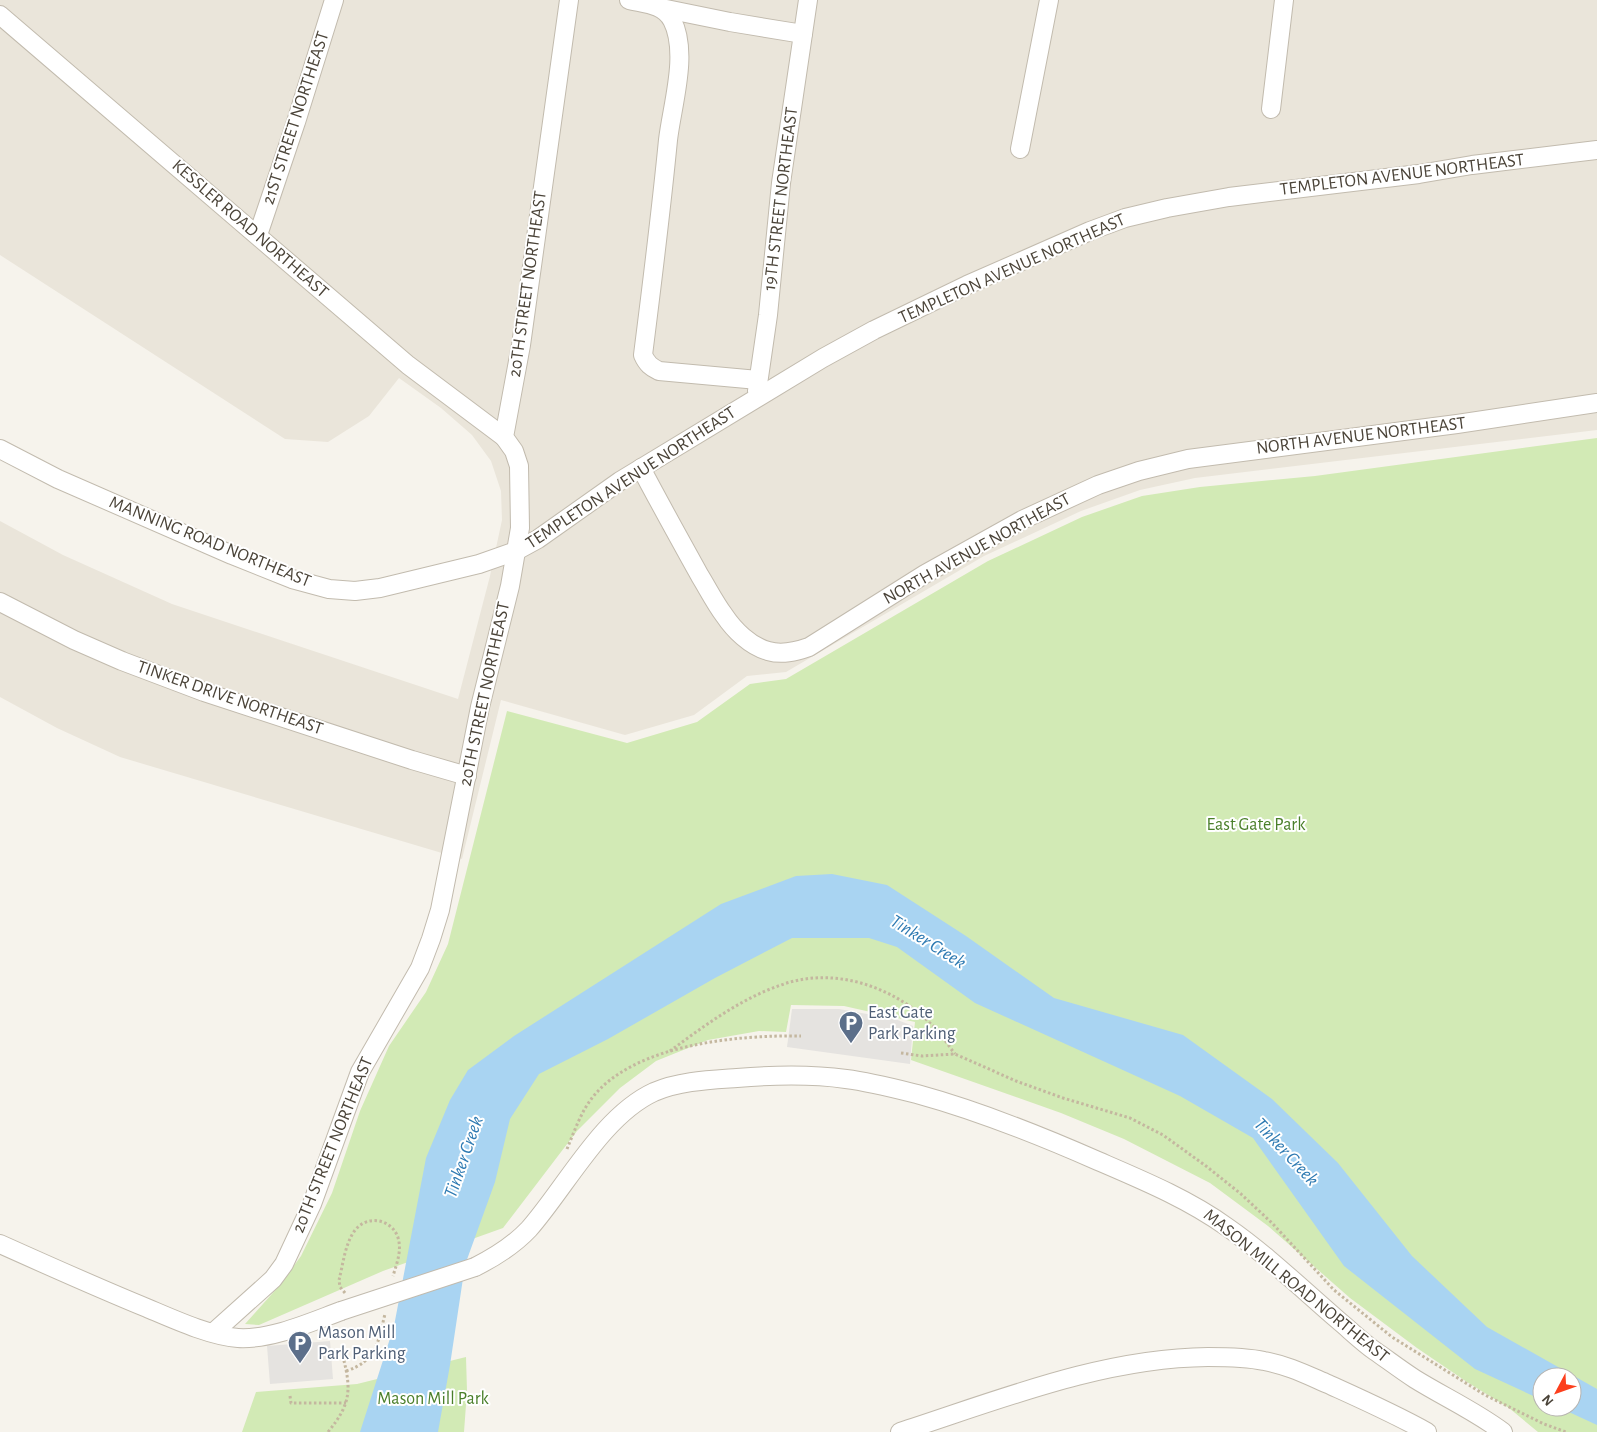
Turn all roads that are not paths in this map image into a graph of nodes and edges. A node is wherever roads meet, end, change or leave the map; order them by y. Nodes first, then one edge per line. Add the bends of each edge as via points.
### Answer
1 (334, 0) edge
2 (569, 0) edge
3 (629, 0) edge
4 (808, 0) edge
5 (1049, 0) edge
6 (1284, 0) edge
7 (661, 8) junction
8 (0, 15) edge
9 (802, 34) junction
10 (1271, 109) dead end
11 (1020, 149) dead end
12 (1597, 150) edge
13 (258, 235) junction
14 (758, 380) junction
15 (756, 398) junction
16 (1597, 403) edge
17 (504, 437) junction
18 (0, 449) edge
19 (641, 468) junction
20 (516, 551) junction
21 (0, 602) edge
22 (467, 776) junction
23 (0, 1244) edge
24 (214, 1332) junction
25 (900, 1432) edge
26 (1427, 1432) edge
27 (1502, 1432) edge

1 - 13 street, 21ST STREET NORTHEAST
2 - 17 street, 20TH STREET NORTHEAST via 521,345
3 - 7 street
4 - 9 street, 19TH STREET NORTHEAST
5 - 11 street
6 - 10 street
7 - 9 street
7 - 14 street via 677,32 678,78 644,356 651,367 659,371
8 - 13 street, KESSLER ROAD NORTHEAST
9 - 14 street, 19TH STREET NORTHEAST
12 - 15 street, TEMPLETON AVENUE NORTHEAST via 1230,197 1125,218 967,285 874,330
13 - 17 street, KESSLER ROAD NORTHEAST via 408,365
14 - 15 street, 19TH STREET NORTHEAST
15 - 19 street, TEMPLETON AVENUE NORTHEAST
16 - 19 street, NORTH AVENUE NORTHEAST via 1188,459 1139,471 1098,485 1022,520 925,574 809,647 781,654 754,645 723,615
17 - 20 street, 20TH STREET NORTHEAST via 519,466 520,528
18 - 20 street, MANNING ROAD NORTHEAST via 58,479 232,555 292,579 330,589 380,588 479,564
19 - 20 street, TEMPLETON AVENUE NORTHEAST
20 - 22 street, 20TH STREET NORTHEAST
21 - 22 street, TINKER DRIVE NORTHEAST via 74,640 204,692
22 - 24 street, 20TH STREET NORTHEAST via 440,910 420,968 360,1072 312,1204 284,1264 273,1279
23 - 24 street, MASON MILL ROAD NORTHEAST via 100,1289
24 - 27 street, MASON MILL ROAD NORTHEAST, bridge via 238,1338 286,1330 475,1267 495,1257 529,1229 620,1116 655,1092 708,1080 772,1076 847,1079 884,1086 978,1113 1136,1177 1202,1210 1249,1244 1370,1347 1412,1378
25 - 26 street via 1093,1372 1181,1357 1235,1357 1291,1368

